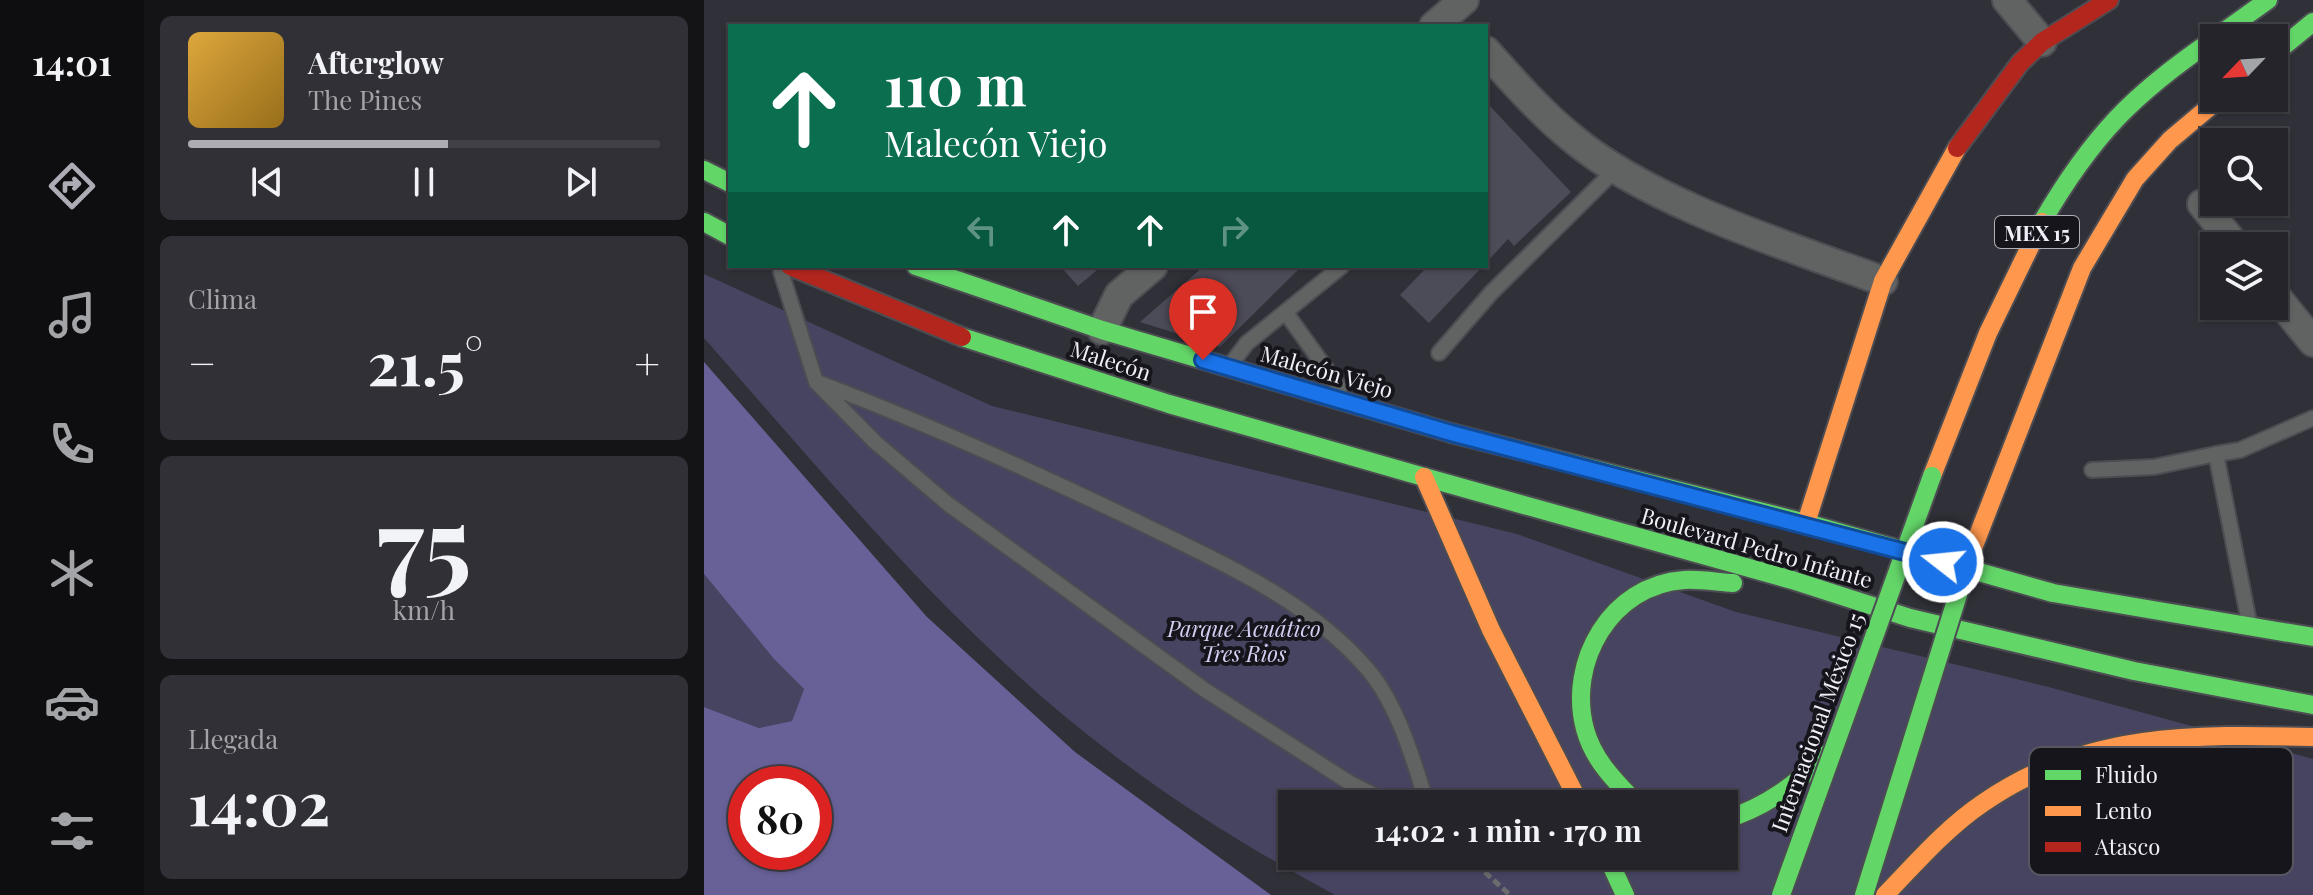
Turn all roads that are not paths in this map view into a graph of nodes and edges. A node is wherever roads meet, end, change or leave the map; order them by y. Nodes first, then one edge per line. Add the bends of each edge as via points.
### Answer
1 (2007, 0) edge
2 (2079, 0) edge
3 (2109, 0) edge
4 (2268, 0) edge
5 (2313, 22) edge
6 (2234, 24) edge
7 (2048, 38) junction
8 (2288, 43) edge
9 (2200, 49) edge
10 (1488, 53) edge
11 (2203, 112) edge
12 (1616, 169) junction
13 (704, 170) edge
14 (728, 182) edge
15 (2212, 216) edge
16 (704, 222) edge
17 (2225, 232) edge
18 (728, 235) edge
19 (780, 268) edge
20 (795, 268) edge
21 (922, 268) edge
22 (1151, 268) edge
23 (1340, 268) edge
24 (1883, 281) junction
25 (2288, 311) edge
26 (1286, 313) junction
27 (1102, 330) junction
28 (2313, 342) edge
29 (1439, 353) dead end
30 (1228, 367) junction
31 (816, 382) junction
32 (1358, 405) junction
33 (2313, 418) edge
34 (1451, 433) joint
35 (2216, 454) junction
36 (2092, 470) dead end
37 (1424, 477) junction
38 (1806, 523) junction
39 (1910, 618) junction
40 (2008, 621) dead end
41 (2250, 626) junction
42 (1973, 627) junction
43 (2309, 634) edge
44 (2313, 705) edge
45 (2313, 737) edge
46 (2104, 747) edge
47 (1831, 750) junction
48 (2029, 775) edge
49 (1364, 790) edge
50 (1422, 790) edge
51 (1573, 790) edge
52 (1621, 790) edge
53 (1738, 815) edge
54 (1613, 870) edge
55 (1625, 895) edge
56 (1781, 895) edge
57 (1864, 895) edge
58 (1885, 895) edge

1 - 7 street
2 - 7 street
3 - 7 main road
4 - 6 main road, MEX 15
5 - 8 main road
7 - 24 main road via 2020,63 1966,132
9 - 47 main road, Internacional México 15 / MEX 15, bridge via 2120,112 2081,160 2016,271 1932,476
10 - 12 street via 1573,140
11 - 57 main road, MEX 15, bridge via 2135,179 2082,268 1970,556
12 - 24 street via 1724,221
12 - 29 lane via 1491,293
13 - 14 main road
15 - 17 street
16 - 18 main road
19 - 31 lane
20 - 37 main road, Malecón via 970,340
21 - 27 main road, Malecón Viejo
22 - 27 street via 1119,295
23 - 26 lane
24 - 38 main road
25 - 28 street
26 - 30 lane via 1247,343
26 - 32 lane via 1319,362
27 - 30 main road, Malecón Viejo
30 - 32 main road, Malecón Viejo
31 - 49 lane via 875,442 1066,592 1205,690
31 - 50 lane via 1030,469 1223,563 1309,615 1371,673
32 - 34 main road, Malecón Viejo
33 - 35 lane via 2240,450
34 - 38 main road, Boulevard Pedro Infante
35 - 36 lane via 2154,467
35 - 41 lane
37 - 39 main road, Boulevard Pedro Infante
37 - 51 main road via 1491,630
38 - 41 main road, Boulevard Pedro Infante via 2053,593
39 - 42 main road, Boulevard Pedro Infante
39 - 52 main road via 1697,577 1662,581 1622,603 1600,627 1583,666 1581,716 1595,758
40 - 42 main road
41 - 43 main road, Boulevard Pedro Infante
42 - 44 main road, Boulevard Pedro Infante via 2082,660
45 - 46 main road via 2177,736
47 - 53 main road via 1792,789
47 - 56 main road, Internacional México 15 / MEX 15, bridge
48 - 58 main road via 1948,829
54 - 55 main road

